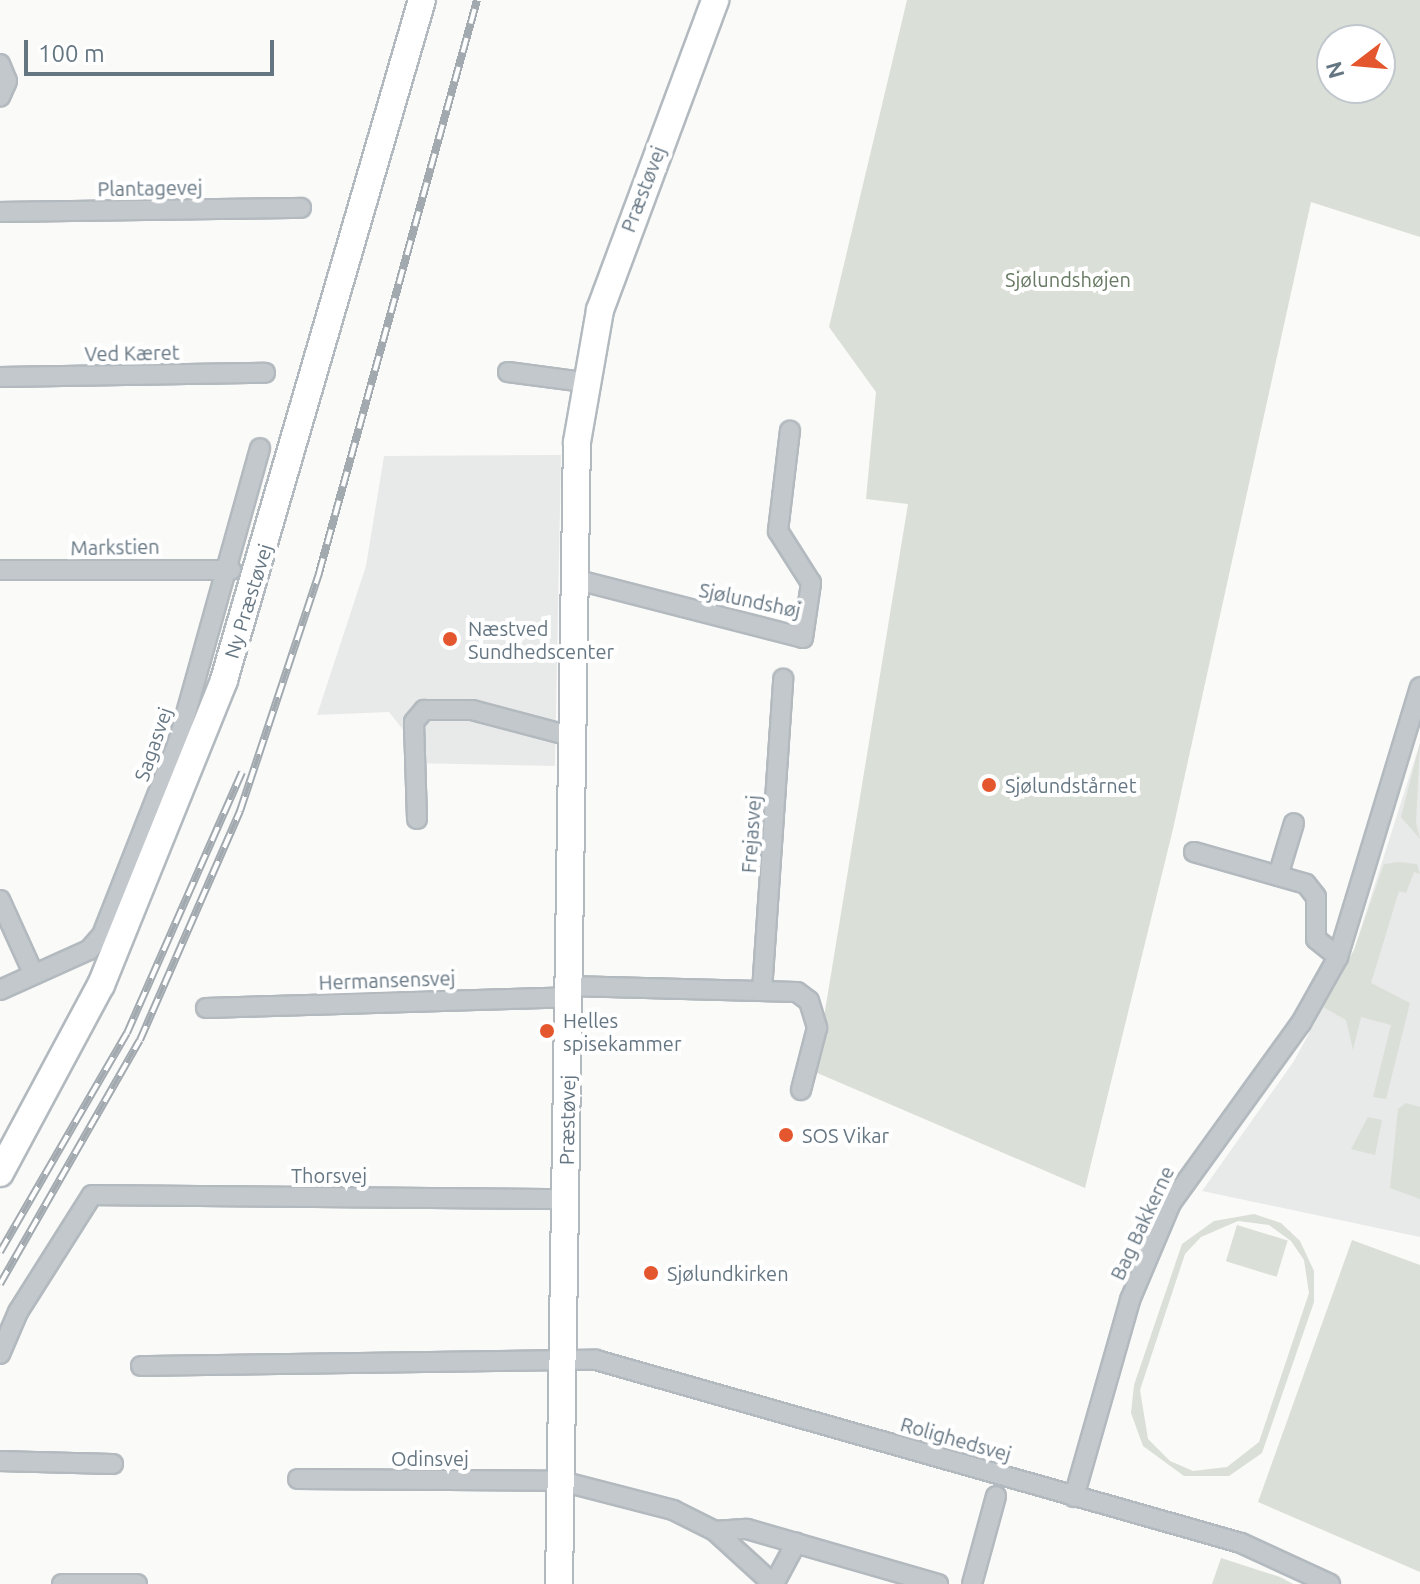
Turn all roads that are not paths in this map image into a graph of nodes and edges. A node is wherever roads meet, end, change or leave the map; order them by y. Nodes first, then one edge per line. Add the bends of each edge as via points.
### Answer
1 (422, 0) edge
2 (715, 0) edge
3 (0, 64) edge
4 (0, 97) edge
5 (301, 208) dead end
6 (0, 212) edge
7 (508, 372) dead end
8 (265, 373) dead end
9 (0, 377) edge
10 (584, 382) junction
11 (790, 431) dead end
12 (260, 448) dead end
13 (0, 570) edge
14 (231, 570) junction
15 (574, 579) junction
16 (783, 679) dead end
17 (1420, 687) edge
18 (574, 737) junction
19 (417, 819) dead end
20 (1294, 823) dead end
21 (1194, 852) dead end
22 (1278, 876) junction
23 (0, 900) edge
24 (1338, 957) junction
25 (34, 975) junction
26 (0, 990) edge
27 (569, 991) junction
28 (762, 991) junction
29 (206, 1008) dead end
30 (801, 1090) dead end
31 (0, 1173) edge
32 (566, 1199) junction
33 (0, 1354) edge
34 (563, 1360) junction
35 (141, 1366) dead end
36 (0, 1461) edge
37 (113, 1464) dead end
38 (298, 1479) dead end
39 (561, 1481) junction
40 (996, 1496) dead end
41 (1074, 1497) junction
42 (715, 1531) junction
43 (796, 1543) junction
44 (62, 1584) edge
45 (137, 1584) edge
46 (559, 1584) edge
47 (774, 1584) edge
48 (938, 1584) edge
49 (972, 1584) edge
50 (1330, 1584) edge

1 - 31 street, Ny Præstøvej via 224,680 101,985
2 - 10 street, Præstøvej via 600,310
3 - 4 street via 7,81
5 - 6 street, Plantagevej
7 - 10 street
8 - 9 street, Ved Kæret
10 - 15 street, Præstøvej
11 - 15 street, Sjølundshøj via 778,531 811,583 803,638
12 - 14 street, Sagasvej
13 - 14 street, Markstien
14 - 25 street, Sagasvej via 178,742 102,935 89,950
15 - 18 street, Præstøvej
16 - 28 street, Frejasvej
17 - 24 street, Bag Bakkerne
18 - 19 street via 472,710 424,710 414,722
18 - 27 street, Præstøvej
20 - 22 street
21 - 22 street
22 - 24 street via 1313,890 1316,939
23 - 25 street
24 - 41 street, Bag Bakkerne via 1301,1023 1171,1203 1130,1300
25 - 26 street, Sagasvej
27 - 28 street
27 - 29 street, Hermansensvej
27 - 32 street, Præstøvej
28 - 30 street via 797,992 816,1014
32 - 33 street, Thorsvej via 92,1195 18,1312
32 - 34 street, Præstøvej
34 - 35 street
34 - 39 street, Præstøvej
34 - 41 street, Rolighedsvej via 596,1360
36 - 37 street
38 - 39 street, Odinsvej
39 - 42 street, Odinsvej via 673,1510
39 - 46 street, Præstøvej
40 - 49 street
41 - 50 street, Rolighedsvej via 1241,1543
42 - 43 street via 747,1529
42 - 47 street
43 - 47 street
43 - 48 street
44 - 45 street

